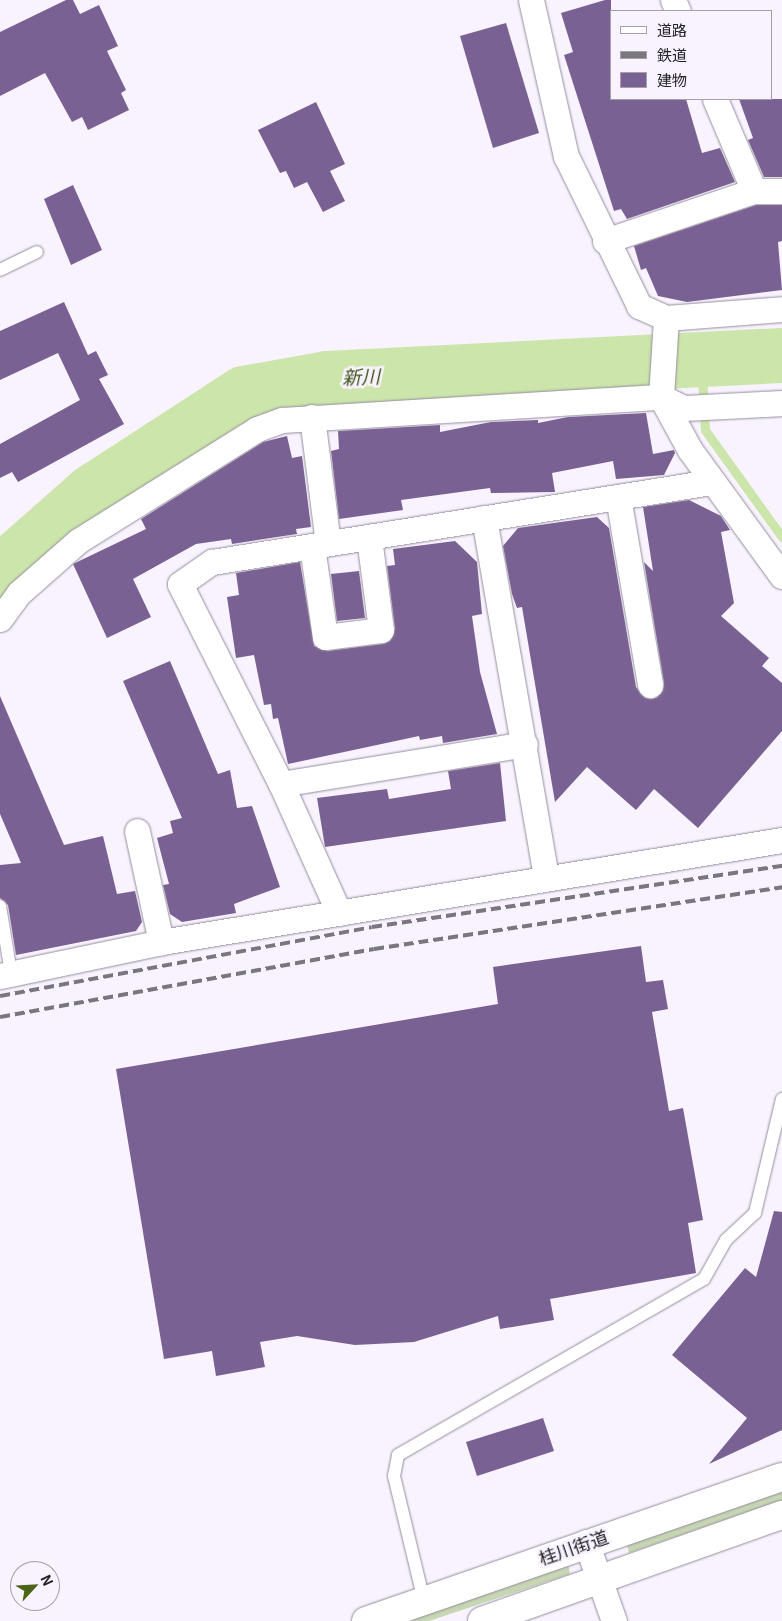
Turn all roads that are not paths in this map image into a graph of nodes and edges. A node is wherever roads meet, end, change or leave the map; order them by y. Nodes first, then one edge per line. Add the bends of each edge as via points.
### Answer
1 (531, 0) edge
2 (715, 100) edge
3 (754, 191) junction
4 (782, 191) edge
5 (605, 241) junction
6 (37, 252) dead end
7 (0, 270) edge
8 (782, 309) edge
9 (665, 327) junction
10 (661, 390) junction
11 (782, 403) edge
12 (312, 417) junction
13 (711, 482) junction
14 (618, 497) junction
15 (484, 518) junction
16 (369, 536) junction
17 (320, 544) junction
18 (782, 576) edge
19 (0, 619) edge
20 (650, 685) dead end
21 (524, 744) junction
22 (281, 784) junction
23 (137, 831) dead end
24 (782, 840) edge
25 (546, 878) junction
26 (0, 906) edge
27 (339, 913) junction
28 (161, 942) junction
29 (6, 975) edge
30 (782, 1099) edge
31 (782, 1477) edge
32 (782, 1516) edge
33 (586, 1542) junction
34 (599, 1578) junction
35 (424, 1601) junction
36 (366, 1621) edge
37 (482, 1621) edge
38 (614, 1621) edge

1 - 5 street via 566,156
2 - 3 street
3 - 4 street
3 - 5 street
5 - 9 street via 639,306
6 - 7 lane
8 - 9 street
9 - 10 street
10 - 11 street via 684,408
10 - 12 street
10 - 13 street
12 - 17 street
12 - 19 street via 282,420 257,429 124,510 78,540 19,593
13 - 14 street
13 - 18 street
14 - 15 street
14 - 20 street
15 - 16 street
15 - 21 street
16 - 17 street
16 - 17 street via 381,630 325,637
17 - 22 street via 212,562 180,584
21 - 22 street
21 - 25 street
22 - 27 street
23 - 28 street
24 - 25 street
25 - 27 street
26 - 29 lane
27 - 28 street
28 - 29 street
30 - 35 lane via 755,1213 726,1240 704,1279 398,1455 394,1476
31 - 33 street, 桂川街道
32 - 34 street
33 - 34 street
33 - 35 street, 桂川街道
34 - 37 street
34 - 38 street
35 - 36 street, 桂川街道

